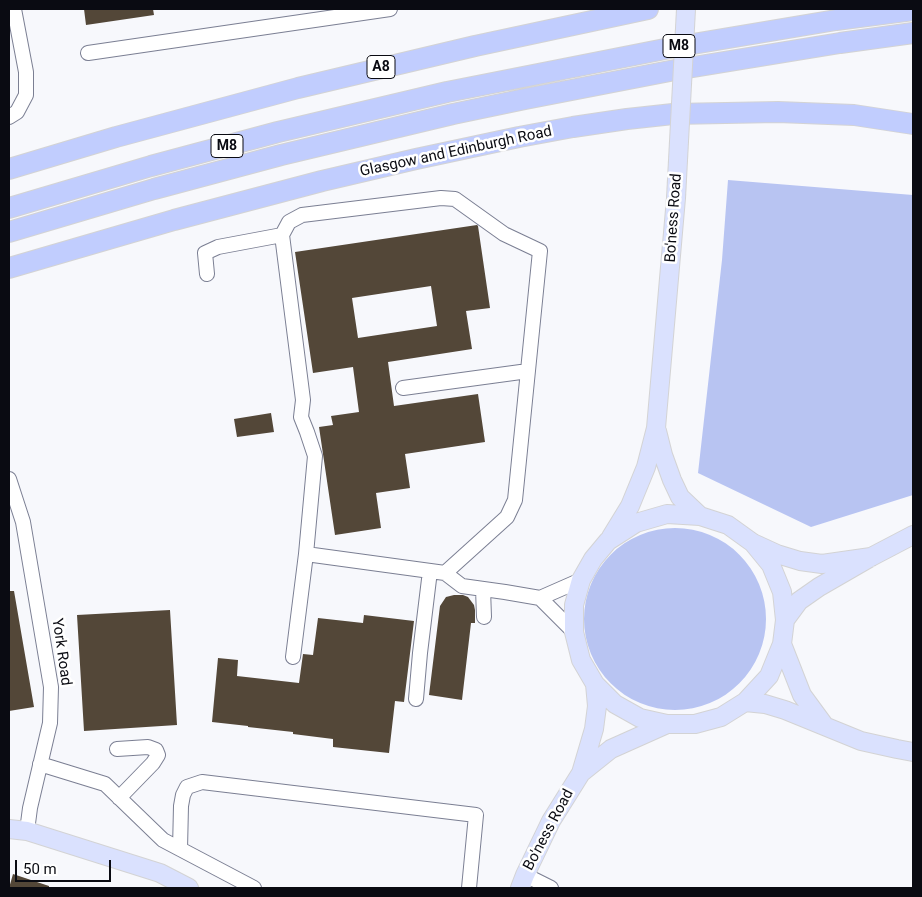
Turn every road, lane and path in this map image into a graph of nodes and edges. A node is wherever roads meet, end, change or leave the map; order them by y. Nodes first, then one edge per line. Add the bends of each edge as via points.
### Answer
1 (14, 9) edge
2 (390, 9) edge
3 (648, 9) edge
4 (686, 9) edge
5 (913, 10) edge
6 (913, 33) edge
7 (88, 53) dead end
8 (9, 118) edge
9 (913, 124) edge
10 (9, 169) edge
11 (9, 208) edge
12 (9, 232) edge
13 (282, 235) junction
14 (9, 268) edge
15 (207, 274) dead end
16 (528, 372) junction
17 (403, 388) dead end
18 (656, 428) junction
19 (9, 478) edge
20 (700, 516) junction
21 (913, 535) edge
22 (608, 541) junction
23 (753, 543) junction
24 (306, 554) junction
25 (871, 557) junction
26 (430, 571) junction
27 (445, 573) junction
28 (581, 580) junction
29 (482, 589) junction
30 (540, 598) junction
31 (484, 617) dead end
32 (785, 620) junction
33 (574, 632) junction
34 (782, 644) junction
35 (292, 657) dead end
36 (595, 684) junction
37 (416, 699) dead end
38 (745, 702) junction
39 (667, 724) junction
40 (824, 725) junction
41 (117, 749) dead end
42 (913, 752) edge
43 (40, 764) junction
44 (581, 773) junction
45 (119, 798) junction
46 (9, 829) edge
47 (27, 831) junction
48 (180, 849) junction
49 (522, 882) edge
50 (189, 888) edge
51 (254, 888) edge
52 (469, 888) edge
53 (551, 888) edge

1 - 8 street via 26,72 26,95 17,112
2 - 7 street
3 - 10 highway, A8 via 316,83
4 - 18 main road, Bo'ness Road, bridge via 676,198
5 - 11 highway, M8 via 675,46 447,92 151,166
6 - 12 highway, M8 via 675,70 453,114 272,157
9 - 14 highway, Glasgow and Edinburgh Road via 854,115 778,112 673,114 573,127 322,181
13 - 15 street via 218,247 205,253
13 - 16 street via 289,222 302,215 455,199 504,234 540,251
13 - 24 street via 303,400 301,417 315,456
16 - 17 street
16 - 27 street via 515,500 507,517
18 - 20 main road, Bo'ness Road via 680,497
18 - 22 main road, Bo'ness Road via 646,467 630,506
19 - 43 street, York Road via 23,522 51,686 50,723
20 - 22 main road via 667,514 636,523
20 - 23 main road via 728,526
21 - 25 main road
22 - 28 main road via 592,559
23 - 25 main road via 777,554 822,564
23 - 32 main road via 770,566 782,592
24 - 26 street
24 - 35 street
25 - 32 main road via 799,601
26 - 27 street
26 - 37 street
27 - 29 street via 462,586
28 - 30 street
28 - 33 main road via 574,606
29 - 30 street
29 - 31 street
30 - 33 street
32 - 34 main road
33 - 36 main road via 581,660
34 - 38 main road via 768,676
34 - 40 main road via 802,695
36 - 39 main road via 615,704 640,718
36 - 44 main road, Bo'ness Road via 594,729
38 - 39 main road via 704,722
38 - 40 main road via 764,704
39 - 44 main road, Bo'ness Road via 611,750
40 - 42 main road via 861,741
41 - 45 street via 148,747 156,750 158,755
43 - 45 street via 105,784
43 - 47 street, York Road
44 - 49 main road, Bo'ness Road via 551,821
45 - 48 street via 163,840
46 - 47 main road
47 - 50 main road via 160,873
48 - 51 street
48 - 52 street via 184,795 187,787 202,782 476,815
49 - 53 street

